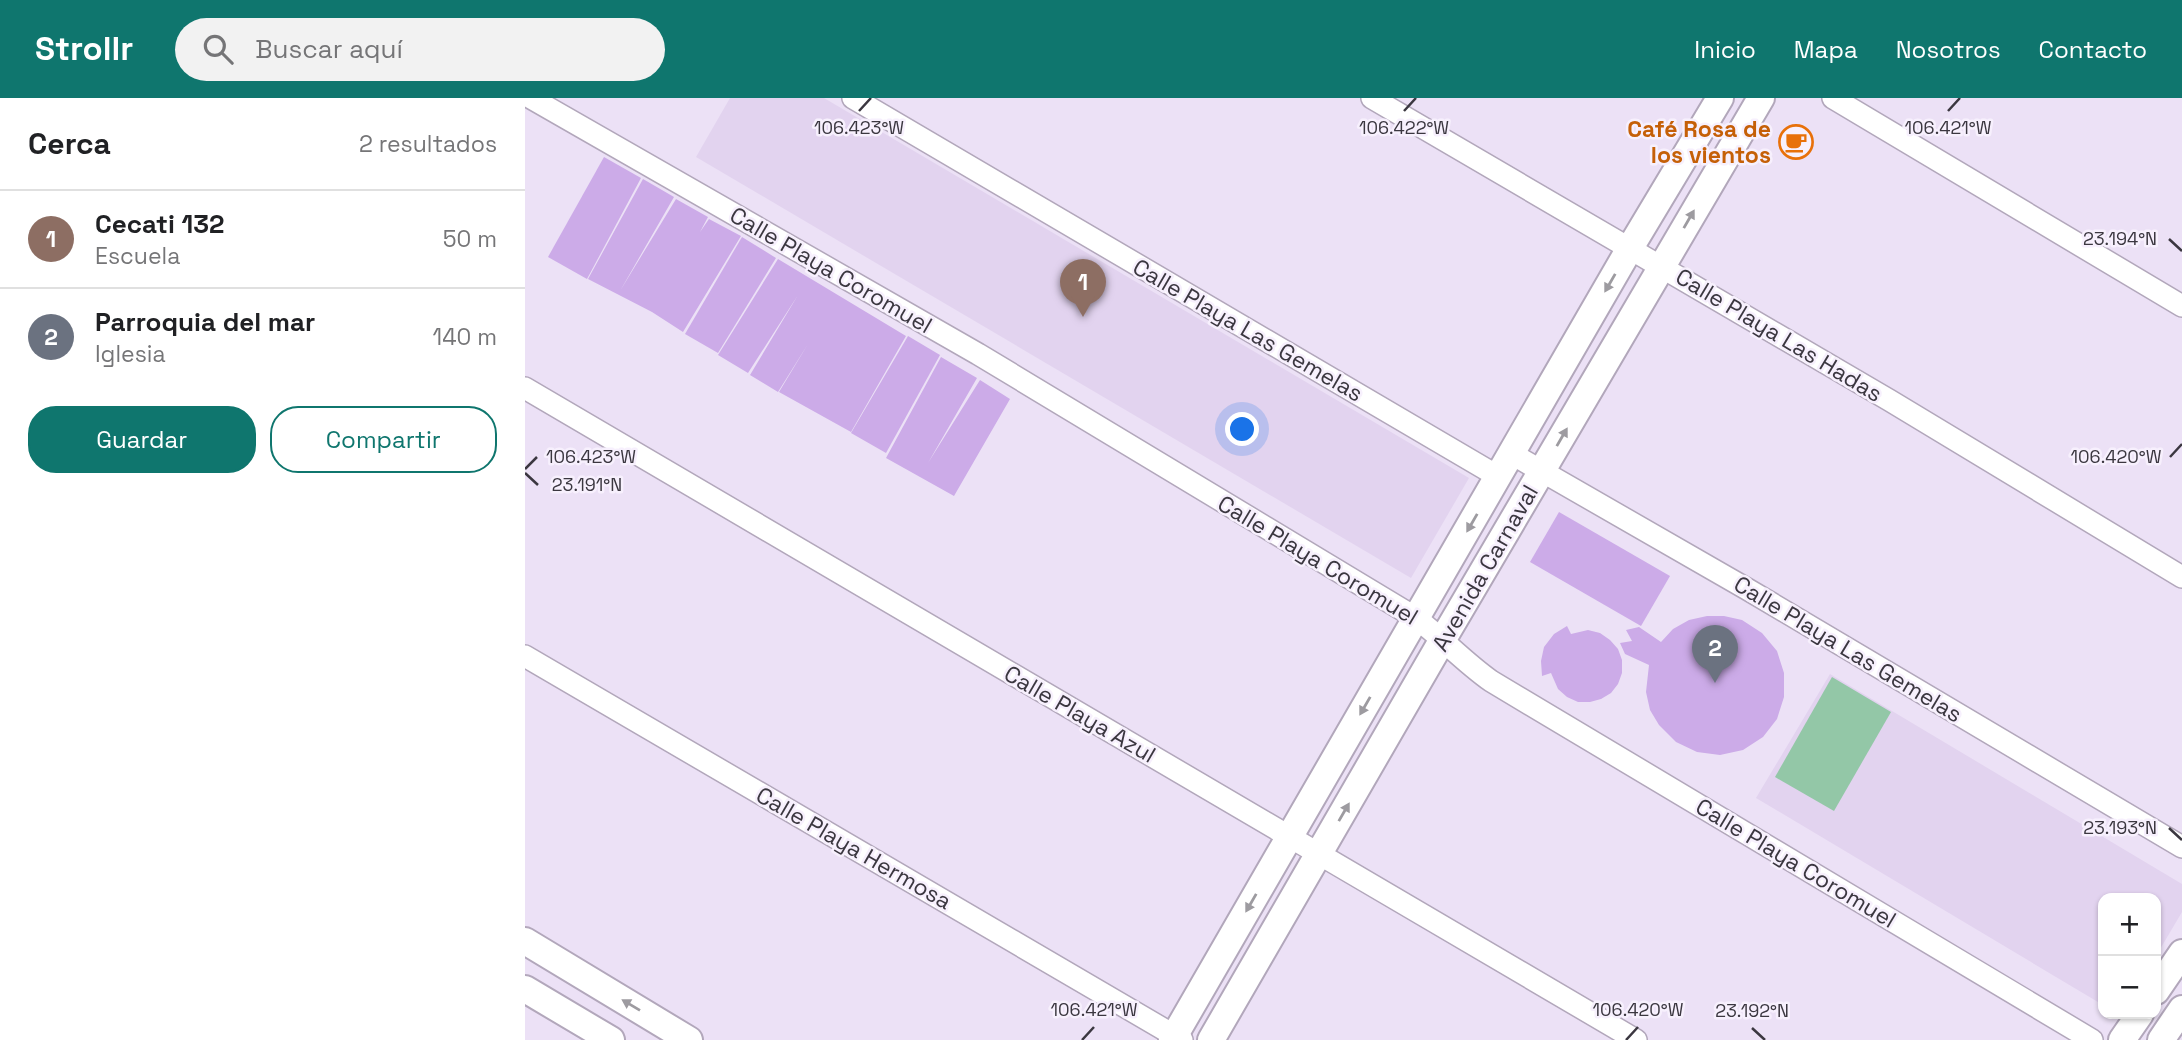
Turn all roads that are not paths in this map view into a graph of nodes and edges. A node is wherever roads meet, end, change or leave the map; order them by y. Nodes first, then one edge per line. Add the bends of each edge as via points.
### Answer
1 (531, 98) edge
2 (853, 98) edge
3 (1372, 98) edge
4 (1720, 98) edge
5 (1761, 98) edge
6 (1833, 98) edge
7 (1630, 248) junction
8 (1662, 266) junction
9 (2182, 306) edge
10 (525, 388) edge
11 (1512, 454) junction
12 (1542, 471) junction
13 (1499, 477) junction
14 (2182, 577) edge
15 (1416, 618) junction
16 (1443, 639) junction
17 (525, 656) edge
18 (1289, 836) junction
19 (2182, 847) edge
20 (1320, 854) junction
21 (525, 941) edge
22 (2181, 958) edge
23 (2161, 984) edge
24 (525, 989) edge
25 (2182, 1009) edge
26 (2137, 1019) edge
27 (1176, 1039) edge
28 (611, 1040) edge
29 (689, 1040) edge
30 (1211, 1040) edge
31 (1636, 1040) edge
32 (2092, 1040) edge
33 (2122, 1040) edge
34 (2161, 1040) edge

1 - 15 street, Calle Playa Coromuel via 978,354
2 - 13 street, Calle Playa Las Gemelas
3 - 7 street, Calle Playa Las Hadas
4 - 7 street, Avenida Carnaval
8 -> 5 street, Avenida Carnaval
6 - 9 street
7 - 8 street, Calle Playa Las Hadas
7 -> 11 street, Avenida Carnaval
12 -> 8 street, Avenida Carnaval
8 - 14 street, Calle Playa Las Hadas
10 - 18 street, Calle Playa Azul
11 - 12 street, Calle Playa Las Gemelas
11 - 13 street, Avenida Carnaval
12 - 16 street, Avenida Carnaval
12 - 19 street, Calle Playa Las Gemelas
13 -> 15 street, Avenida Carnaval
15 - 16 street, Calle Playa Coromuel
15 -> 18 street, Avenida Carnaval
20 -> 16 street, Avenida Carnaval
16 - 32 street, Calle Playa Coromuel via 1491,681
17 - 27 street, Calle Playa Hermosa
18 - 20 street, Calle Playa Azul
18 -> 27 street, Avenida Carnaval
20 - 30 street, Avenida Carnaval
20 - 31 street, Calle Playa Azul
29 -> 21 street
22 - 23 street
24 - 28 street
25 - 34 street
26 - 33 street

